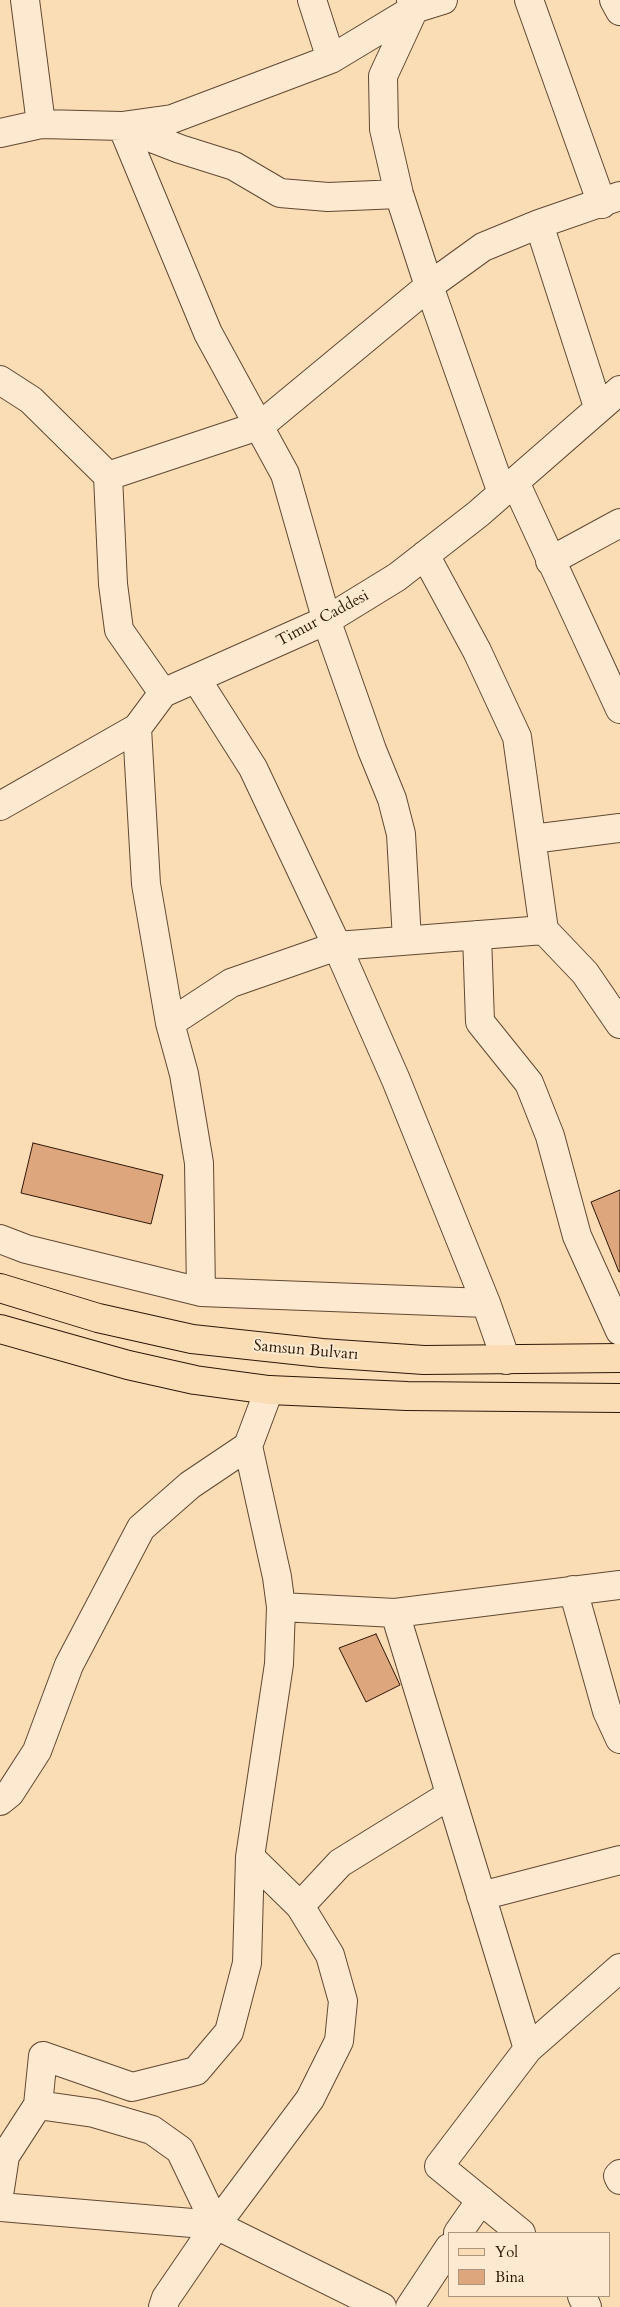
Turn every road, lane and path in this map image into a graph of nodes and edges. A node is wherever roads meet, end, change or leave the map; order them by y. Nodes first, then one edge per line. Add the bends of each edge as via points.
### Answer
1 (25, 0) edge
2 (312, 0) edge
3 (443, 0) edge
4 (529, 0) edge
5 (614, 0) edge
6 (412, 4) edge
7 (620, 11) edge
8 (332, 60) junction
9 (41, 124) junction
10 (122, 126) junction
11 (0, 133) edge
12 (399, 194) junction
13 (611, 200) edge
14 (539, 224) junction
15 (429, 286) junction
16 (0, 380) edge
17 (620, 390) edge
18 (598, 407) junction
19 (261, 426) junction
20 (108, 476) junction
21 (508, 487) junction
22 (620, 523) edge
23 (425, 556) junction
24 (550, 561) junction
25 (327, 620) junction
26 (610, 662) edge
27 (197, 680) junction
28 (163, 693) junction
29 (620, 708) edge
30 (137, 728) junction
31 (0, 806) edge
32 (620, 828) edge
33 (532, 839) junction
34 (544, 930) junction
35 (476, 935) junction
36 (407, 940) junction
37 (337, 946) junction
38 (170, 1022) junction
39 (620, 1024) edge
40 (0, 1239) edge
41 (0, 1288) edge
42 (201, 1292) junction
43 (486, 1303) junction
44 (0, 1329) edge
45 (620, 1331) edge
46 (620, 1358) edge
47 (506, 1360) junction
48 (269, 1390) junction
49 (620, 1398) edge
50 (248, 1446) junction
51 (620, 1585) edge
52 (573, 1590) junction
53 (281, 1607) junction
54 (395, 1613) junction
55 (620, 1739) edge
56 (450, 1795) junction
57 (0, 1801) edge
58 (250, 1857) junction
59 (620, 1860) edge
60 (481, 1896) junction
61 (300, 1906) junction
62 (620, 1968) edge
63 (528, 2049) junction
64 (38, 2105) junction
65 (620, 2174) edge
66 (620, 2180) edge
67 (0, 2189) edge
68 (480, 2200) junction
69 (0, 2207) edge
70 (216, 2225) junction
71 (459, 2232) edge
72 (520, 2232) edge
73 (448, 2250) edge
74 (168, 2304) edge
75 (382, 2307) edge
76 (410, 2307) edge

1 - 9 street
2 - 8 street
3 - 6 street
4 - 13 street
5 - 7 street
6 - 8 street
6 - 12 street via 383,76 384,130
8 - 10 street via 172,119
9 - 10 street
9 - 11 street
10 - 12 street via 234,166 280,192 328,197
10 - 19 street via 208,333
12 - 15 street
13 - 14 street
14 - 15 street via 483,247
14 - 18 street
15 - 19 street
15 - 21 street
16 - 20 street via 31,400
17 - 18 street, Timur Caddesi
18 - 21 street, Timur Caddesi
19 - 20 street
19 - 25 street via 285,474
20 - 28 street via 113,584 119,630
21 - 23 street, Timur Caddesi
21 - 24 street
22 - 24 street
23 - 25 street, Timur Caddesi
23 - 33 street via 477,651 516,737
24 - 26 street
25 - 27 street, Timur Caddesi
25 - 36 street via 392,798 400,834
26 - 29 street
27 - 28 street, Timur Caddesi
27 - 37 street via 253,768
28 - 30 street
30 - 31 street
30 - 38 street via 146,884
32 - 33 street
33 - 34 street
34 - 35 street
34 - 39 street via 585,973
35 - 36 street
35 - 45 street via 480,1022 529,1083 550,1136 577,1236
36 - 37 street
37 - 38 street via 231,983
37 - 43 street via 396,1080
38 - 42 street via 184,1074 199,1163
40 - 42 street via 26,1250
41 - 47 main road, Samsun Bulvarı via 98,1318 192,1340 424,1360
42 - 43 street
43 - 47 street
44 - 48 main road via 128,1365 196,1380
46 - 47 main road, Samsun Bulvarı
48 - 49 main road via 407,1396
48 - 50 street
50 - 53 street via 278,1576
50 - 57 street via 190,1485 141,1528 69,1665 37,1751 10,1793
51 - 52 street
52 - 54 street
52 - 55 street via 607,1711
53 - 54 street
53 - 58 street via 279,1664
54 - 56 street
56 - 60 street
56 - 61 street via 340,1863
58 - 61 street
58 - 64 street via 247,1963 229,2032 202,2064 196,2071 132,2087 43,2056
59 - 60 street
60 - 63 street
61 - 70 street via 330,1955 343,2001 339,2041 310,2099
62 - 63 street
63 - 68 street via 439,2166
64 - 67 street via 5,2156
64 - 70 street via 94,2113 152,2130 180,2150
65 - 66 street
68 - 71 street
68 - 72 street
69 - 70 street
70 - 74 street
70 - 75 street
73 - 76 street

